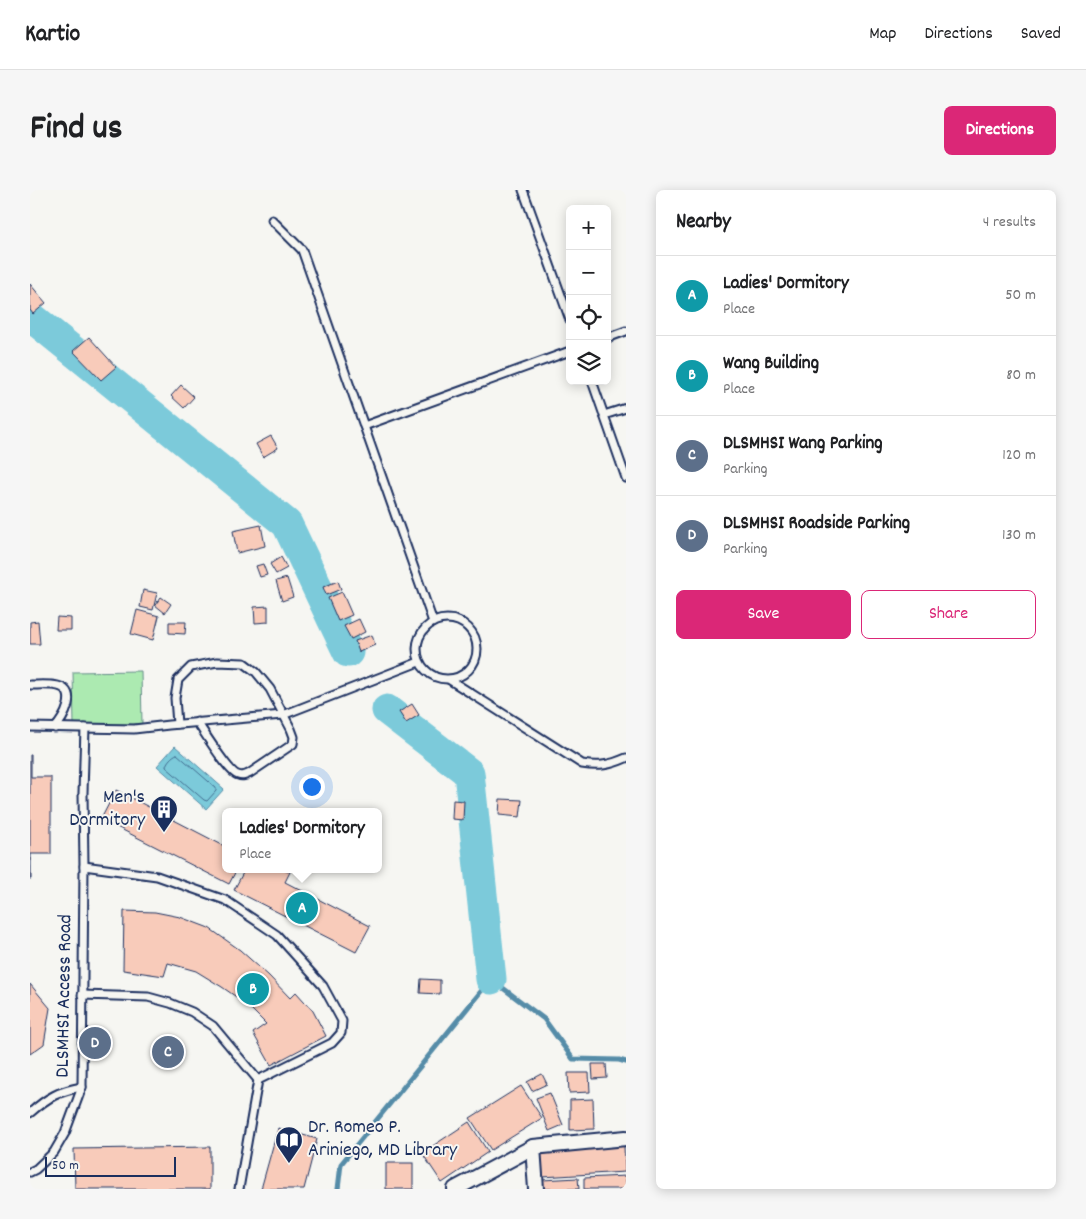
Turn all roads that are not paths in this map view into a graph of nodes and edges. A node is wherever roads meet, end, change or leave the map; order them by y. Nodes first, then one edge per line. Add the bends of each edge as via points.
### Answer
1 (523, 190) edge
2 (272, 220) dead end
3 (566, 309) edge
4 (626, 331) edge
5 (611, 337) edge
6 (566, 352) edge
7 (593, 385) edge
8 (626, 408) edge
9 (604, 415) junction
10 (364, 426) junction
11 (626, 475) edge
12 (433, 622) junction
13 (419, 662) junction
14 (450, 680) junction
15 (30, 685) edge
16 (283, 715) junction
17 (197, 722) junction
18 (177, 724) junction
19 (30, 727) edge
20 (55, 728) junction
21 (85, 728) junction
22 (626, 758) edge
23 (84, 866) junction
24 (82, 995) junction
25 (258, 1080) junction
26 (82, 1087) junction
27 (30, 1112) edge
28 (626, 1138) edge
29 (533, 1147) junction
30 (30, 1172) edge
31 (239, 1189) edge
32 (455, 1189) edge
33 (536, 1189) edge

1 - 3 lane
2 - 10 lane via 302,250
4 - 5 lane
6 - 10 lane
7 - 9 lane
8 - 9 lane
9 - 11 lane
10 - 12 lane
12 - 13 lane via 425,627 416,643
12 - 14 lane via 452,619 461,622 475,636 477,655 473,665 467,672
13 - 14 lane via 432,676
13 - 16 lane
14 - 22 lane via 582,764 596,767
15 - 20 lane via 64,689 68,708
16 - 17 lane
16 - 17 lane via 294,737 292,744 243,776 236,775 229,767
16 - 18 lane via 270,689 256,672 244,663 218,662 192,667 178,680 175,698
17 - 18 lane
18 - 21 lane via 134,729
19 - 20 lane
20 - 21 lane
21 - 23 lane, DLSMHSI Access Road
23 - 24 lane, DLSMHSI Access Road
23 - 25 lane via 157,876 225,900 277,935 323,986 342,1021 341,1033 332,1043
24 - 25 lane via 148,997 192,1012 213,1026
24 - 26 lane, DLSMHSI Access Road
25 - 31 lane
26 - 27 lane, DLSMHSI Access Road via 64,1090
26 - 30 lane via 65,1133 54,1152
28 - 29 street
29 - 32 street
29 - 33 street

